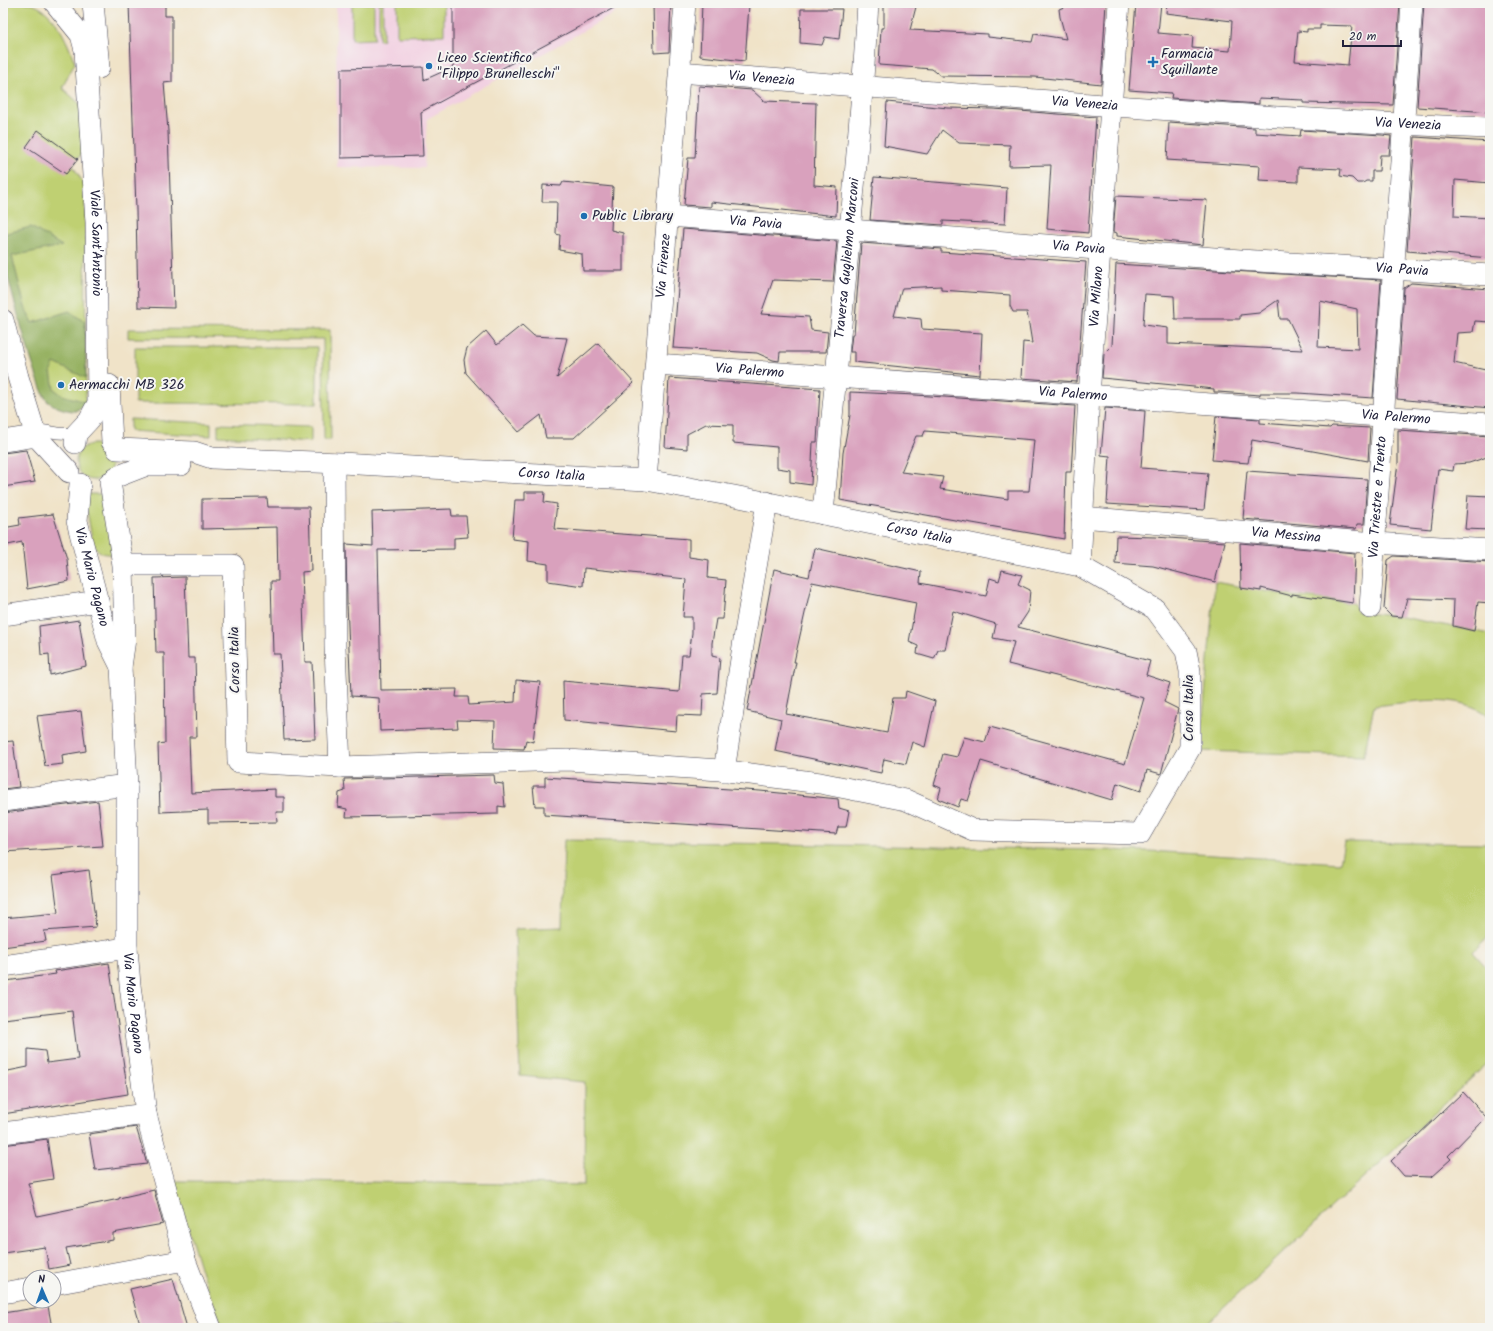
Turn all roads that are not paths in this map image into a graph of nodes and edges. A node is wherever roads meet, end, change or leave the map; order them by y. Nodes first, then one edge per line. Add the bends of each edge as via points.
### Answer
1 (55, 3) edge
2 (62, 3) edge
3 (93, 3) edge
4 (97, 3) edge
5 (685, 3) edge
6 (868, 3) edge
7 (1119, 3) edge
8 (1412, 3) edge
9 (90, 40) junction
10 (680, 72) junction
11 (863, 86) junction
12 (1112, 106) junction
13 (1404, 124) junction
14 (1490, 128) edge
15 (668, 216) junction
16 (850, 228) junction
17 (1100, 249) junction
18 (1393, 269) junction
19 (1490, 275) edge
20 (3, 320) edge
21 (656, 364) junction
22 (835, 377) junction
23 (1089, 395) junction
24 (1384, 418) junction
25 (1490, 424) edge
26 (35, 432) junction
27 (75, 439) junction
28 (3, 441) edge
29 (115, 446) junction
30 (212, 458) junction
31 (334, 463) junction
32 (74, 478) junction
33 (113, 480) junction
34 (646, 480) junction
35 (767, 502) junction
36 (823, 514) junction
37 (1082, 517) junction
38 (1375, 543) junction
39 (1490, 550) edge
40 (123, 565) junction
41 (1080, 566) junction
42 (98, 601) junction
43 (1370, 608) dead end
44 (3, 615) edge
45 (121, 667) junction
46 (340, 767) junction
47 (724, 771) junction
48 (127, 785) junction
49 (3, 801) edge
50 (127, 948) junction
51 (3, 966) edge
52 (146, 1114) junction
53 (3, 1133) edge
54 (184, 1260) junction
55 (62, 1283) edge
56 (22, 1289) edge
57 (3, 1293) edge
58 (211, 1328) edge

1 - 9 street, Viale Sant'Antonio
2 - 9 street, Viale Sant'Antonio
3 - 9 street, Viale Sant'Antonio
4 - 9 street, Viale Sant'Antonio
5 - 10 street, Via Firenze
6 - 11 street, Traversa Guglielmo Marconi
7 - 12 street, Via Milano
8 - 13 street, Via Triestre e Trento
9 - 27 street, Viale Sant'Antonio via 85,50 96,222 98,403 90,420
9 - 29 street, Viale Sant'Antonio via 105,190 109,410
10 - 11 street, Via Venezia
10 - 15 street, Via Firenze
11 - 12 street, Via Venezia
11 - 16 street, Traversa Guglielmo Marconi
12 - 13 street, Via Venezia
12 - 17 street, Via Milano
13 - 14 street, Via Venezia
13 - 18 street, Via Triestre e Trento
15 - 16 street, Via Pavia
15 - 21 street, Via Firenze
16 - 17 street, Via Pavia
16 - 22 street, Traversa Guglielmo Marconi
17 - 18 street, Via Pavia
17 - 23 street, Via Milano
18 - 19 street, Via Pavia
18 - 24 street, Via Triestre e Trento
20 - 26 street
21 - 22 street, Via Palermo
21 - 34 street, Via Firenze
22 - 23 street, Via Palermo
22 - 36 street, Traversa Guglielmo Marconi
23 - 24 street, Via Palermo
23 - 37 street, Via Milano
24 - 25 street, Via Palermo
24 - 38 street, Via Triestre e Trento
26 - 27 lane via 58,433
26 - 28 street
26 - 32 street
27 - 29 street via 98,436
27 - 32 street, Via Mario Pagano via 68,458
29 - 30 street, Corso Italia via 194,452
29 - 33 street, Via Mario Pagano via 121,463
30 - 31 street, Corso Italia
30 - 33 street, Corso Italia via 195,466 147,465
31 - 34 street, Corso Italia
31 - 46 street via 335,647
32 - 33 street via 96,488 106,486
32 - 42 street, Via Mario Pagano via 78,521
33 - 40 street, Via Mario Pagano
34 - 35 street, Corso Italia
35 - 36 street, Corso Italia
35 - 47 street
36 - 41 street, Corso Italia
37 - 38 street, Via Messina
37 - 41 street, Via Milano
38 - 39 street, Via Messina
38 - 43 street, Via Triestre e Trento
40 - 45 street, Via Mario Pagano via 125,639
40 - 46 street, Corso Italia via 233,565 238,762
41 - 47 street, Corso Italia via 1155,609 1186,651 1190,671 1190,748 1140,834 973,830 906,800 820,783
42 - 44 street
42 - 45 street, Via Mario Pagano via 108,641
45 - 48 street, Via Mario Pagano
46 - 47 street, Corso Italia via 568,760
48 - 49 street
48 - 50 street, Via Mario Pagano
50 - 51 street
50 - 52 street, Via Mario Pagano
52 - 53 street
52 - 54 street, Via Mario Pagano
54 - 55 street
54 - 58 street, Via Mario Pagano
56 - 57 street

